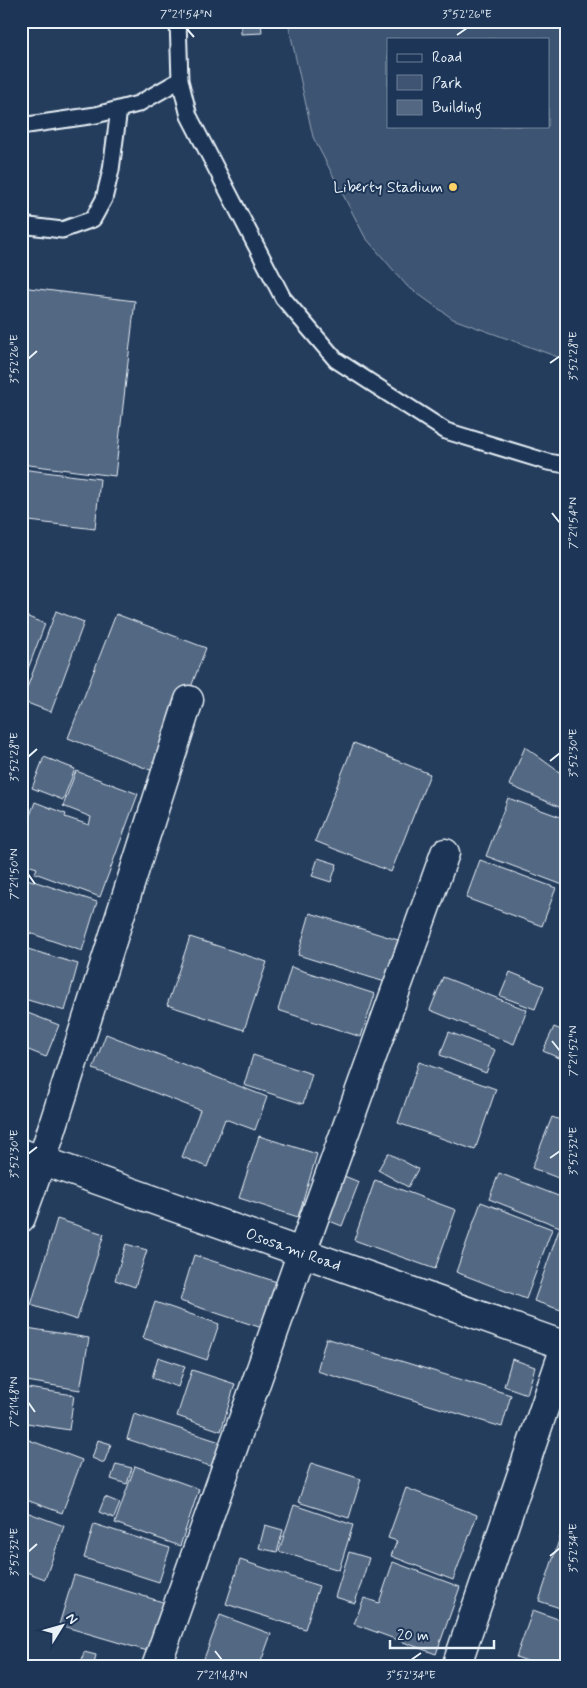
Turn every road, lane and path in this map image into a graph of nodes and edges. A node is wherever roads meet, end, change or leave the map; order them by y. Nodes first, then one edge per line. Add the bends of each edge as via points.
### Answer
1 (178, 21) edge
2 (180, 80) junction
3 (119, 109) junction
4 (21, 126) edge
5 (21, 225) edge
6 (566, 465) edge
7 (189, 700) dead end
8 (445, 853) dead end
9 (32, 1156) edge
10 (21, 1218) edge
11 (302, 1252) junction
12 (566, 1345) edge
13 (156, 1667) edge
14 (456, 1667) edge

1 - 2 lane
2 - 3 lane via 138,104
2 - 6 lane via 189,116 283,298 336,360 446,430
3 - 4 lane
3 - 5 lane via 111,170 104,199 93,219 62,230
7 - 9 street
8 - 11 street
9 - 10 street
9 - 11 street, Ososami Road
11 - 12 street, Ososami Road
11 - 13 street
12 - 14 street

